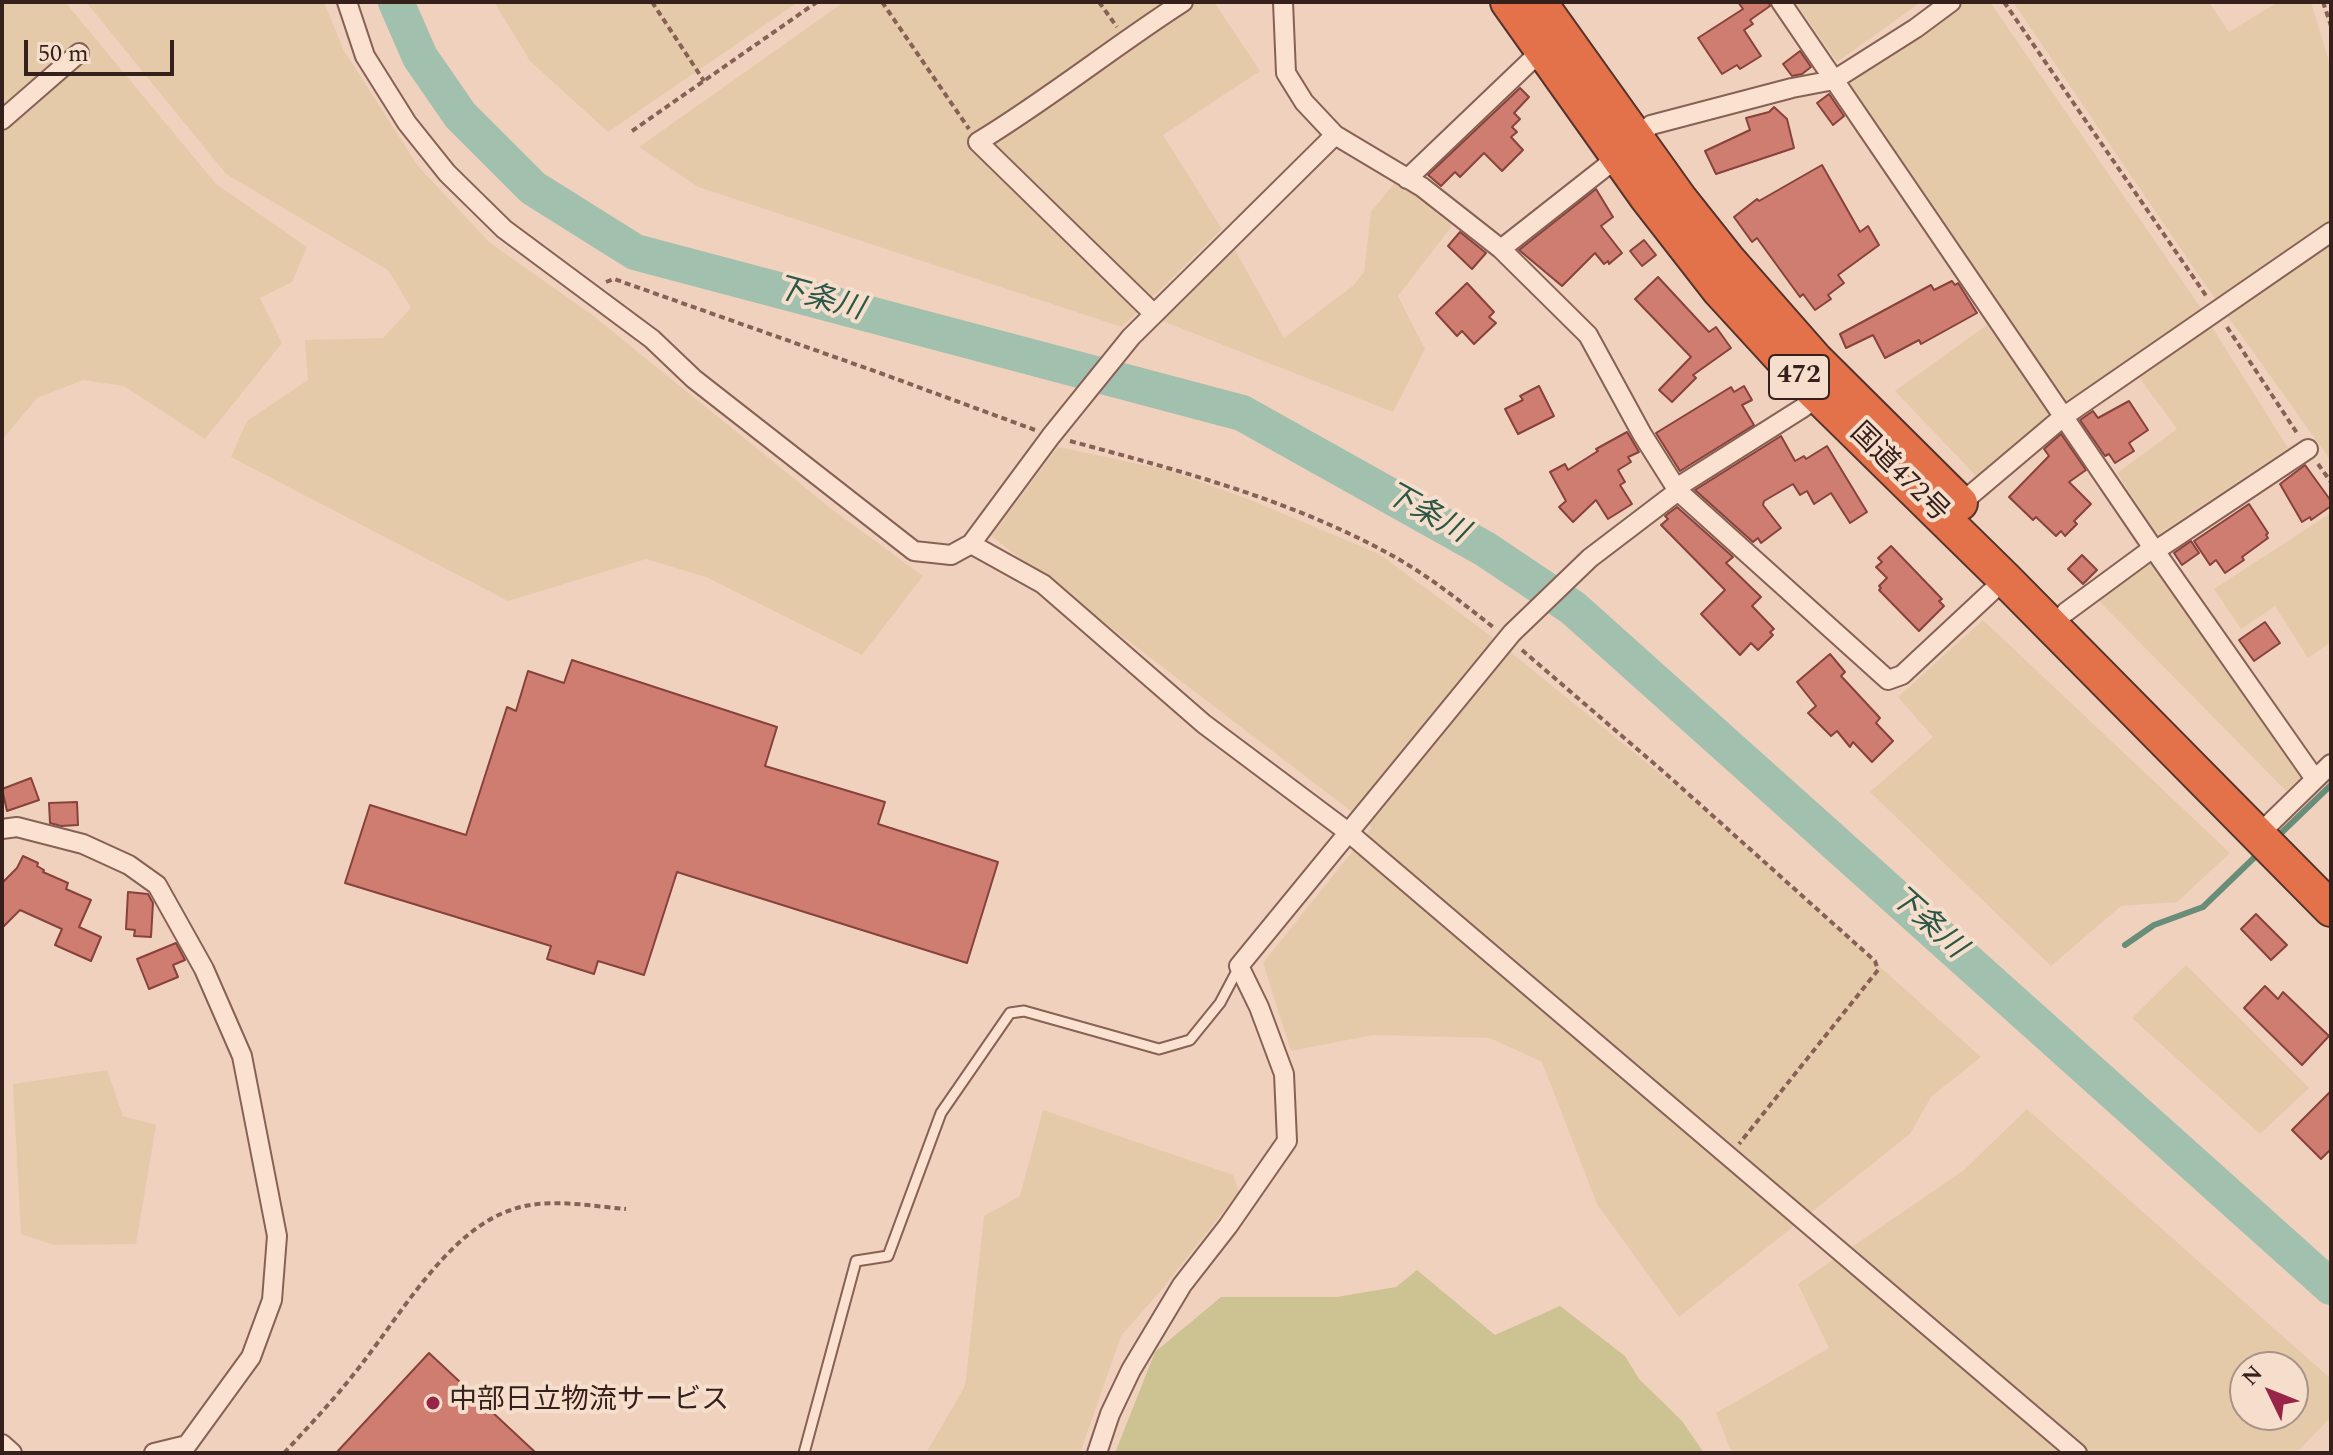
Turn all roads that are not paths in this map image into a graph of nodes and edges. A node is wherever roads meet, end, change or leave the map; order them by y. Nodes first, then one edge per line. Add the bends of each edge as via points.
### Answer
1 (347, 2) edge
2 (1183, 2) edge
3 (1283, 2) edge
4 (1508, 2) edge
5 (1539, 2) edge
6 (1781, 2) edge
7 (1951, 2) edge
8 (1542, 50) junction
9 (79, 53) dead end
10 (1834, 80) junction
11 (2, 120) edge
12 (1335, 135) junction
13 (1627, 145) junction
14 (1407, 179) junction
15 (2331, 232) edge
16 (1501, 249) junction
17 (1153, 313) junction
18 (1819, 396) junction
19 (2063, 417) junction
20 (2308, 449) road end
21 (1677, 489) junction
22 (1960, 504) junction
23 (971, 544) junction
24 (2154, 550) junction
25 (2005, 579) junction
26 (2066, 612) junction
27 (2331, 764) edge
28 (2315, 779) junction
29 (2266, 828) junction
30 (2, 829) edge
31 (1348, 832) junction
32 (2331, 879) edge
33 (2331, 909) edge
34 (1239, 966) junction
35 (2, 1444) edge
36 (12, 1453) edge
37 (154, 1453) edge
38 (804, 1453) edge
39 (1097, 1453) edge
40 (2077, 1453) edge

1 - 23 street via 365,56 407,123 447,173 504,229 652,339 694,379 914,551 951,555
2 - 17 street via 978,142
3 - 12 street via 1286,73
4 - 8 highway, 国道472号 / 472
5 - 13 highway, 国道472号 / 472
6 - 10 street
7 - 10 street
8 - 13 highway, 国道472号 / 472
8 - 14 street
9 - 11 street
10 - 13 street via 1651,125
10 - 19 street
12 - 14 street
12 - 17 street
13 - 16 street
13 - 18 highway, 国道472号 / 472 via 1646,196 1720,291
13 - 22 highway, 国道472号 / 472 via 1679,198 1815,359
14 - 16 street
15 - 19 street
16 - 21 street via 1588,335
17 - 23 street
18 - 21 street
18 - 25 highway, 国道472号 / 472
19 - 22 street
19 - 24 street
20 - 24 street
21 - 25 street via 1888,680 1902,675
21 - 31 street via 1590,558 1510,636
22 - 26 highway, 国道472号 / 472
23 - 31 street via 1043,584 1204,724
24 - 26 street
24 - 28 street
25 - 29 highway, 国道472号 / 472
26 - 29 highway, 国道472号 / 472
27 - 28 street
28 - 29 street
29 - 32 highway, 国道472号 / 472
29 - 33 highway, 国道472号 / 472
30 - 37 street via 17,827 83,844 157,885 204,969 242,1056 277,1236 272,1300 251,1357 187,1445
31 - 34 street
31 - 40 street
34 - 38 lane via 1220,1003 1190,1040 1159,1049 1024,1011 1010,1013 941,1113 888,1256 856,1261
34 - 39 street via 1284,1074 1287,1141 1182,1285 1131,1370
35 - 36 street

